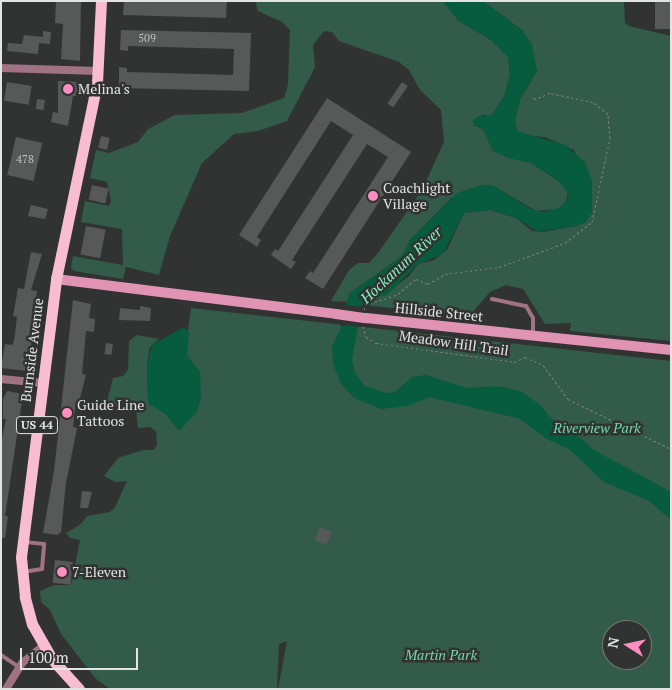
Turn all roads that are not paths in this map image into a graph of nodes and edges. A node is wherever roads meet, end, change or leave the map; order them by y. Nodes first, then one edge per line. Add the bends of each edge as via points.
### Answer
1 (100, 1) edge
2 (1, 68) edge
3 (98, 71) junction
4 (56, 279) junction
5 (492, 299) dead end
6 (532, 335) junction
7 (671, 350) edge
8 (1, 379) edge
9 (42, 383) junction
10 (22, 541) junction
11 (21, 572) junction
12 (43, 646) junction
13 (1, 655) edge
14 (19, 667) junction
15 (5, 685) edge
16 (72, 686) edge

1 - 3 main road, Burnside Avenue / US 44
2 - 3 street
3 - 4 main road, Burnside Avenue / US 44
4 - 6 main road, Hillside Street, bridge via 336,314 364,322
4 - 9 main road, Burnside Avenue / US 44
5 - 6 lane via 526,306 533,318
6 - 7 main road, Hillside Street
8 - 9 street
9 - 10 main road, Burnside Avenue / US 44
10 - 11 main road, Burnside Avenue / US 44
10 - 11 lane via 44,544 42,569
11 - 12 main road, Burnside Avenue / US 44 via 32,624
12 - 14 street
12 - 16 main road, Burnside Avenue / US 44
13 - 14 lane
14 - 15 street

